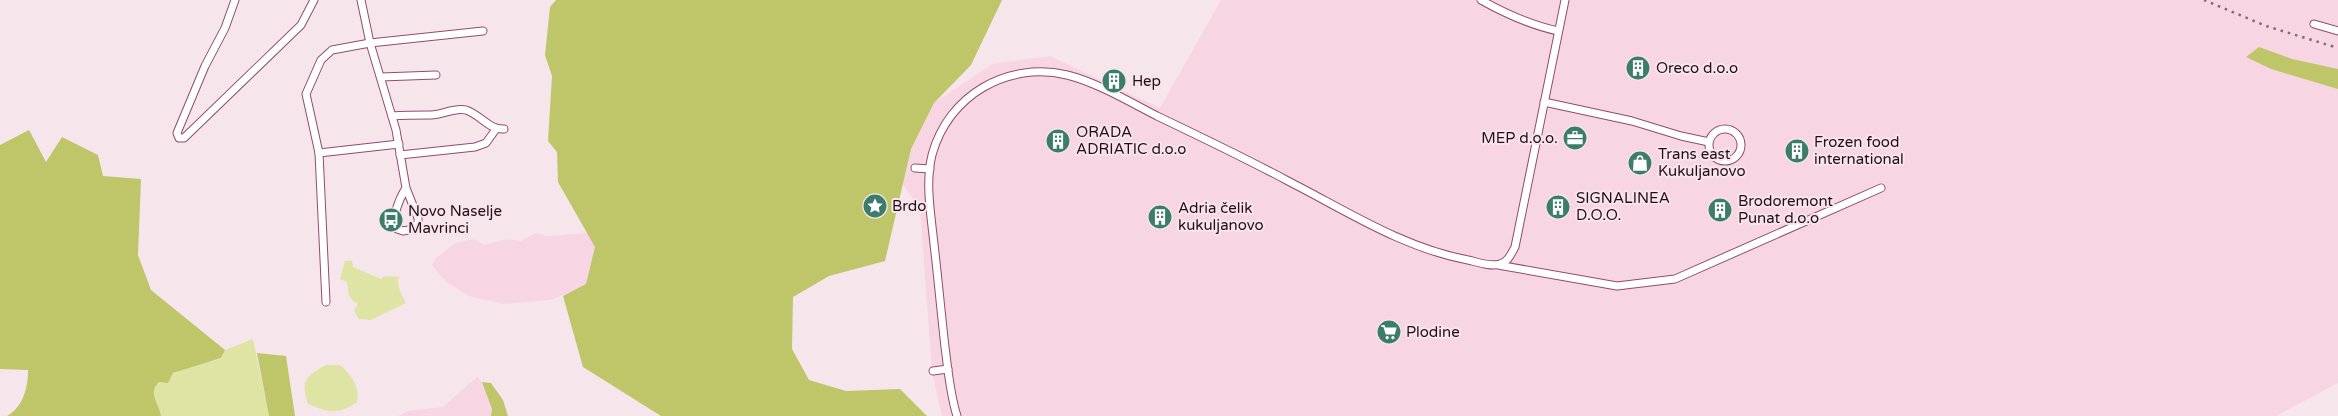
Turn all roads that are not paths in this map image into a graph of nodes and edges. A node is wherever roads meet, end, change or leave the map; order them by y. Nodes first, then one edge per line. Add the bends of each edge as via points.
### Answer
1 (235, 0) edge
2 (314, 0) edge
3 (361, 0) edge
4 (1481, 0) edge
5 (1565, 0) edge
6 (2314, 24) dead end
7 (483, 31) dead end
8 (1558, 31) junction
9 (2338, 31) edge
10 (370, 43) junction
11 (436, 75) dead end
12 (381, 77) junction
13 (1544, 102) junction
14 (392, 116) junction
15 (496, 129) junction
16 (504, 129) dead end
17 (1709, 142) junction
18 (399, 144) junction
19 (319, 153) junction
20 (400, 155) junction
21 (915, 168) dead end
22 (930, 170) junction
23 (406, 188) junction
24 (1881, 188) dead end
25 (1498, 265) junction
26 (326, 302) dead end
27 (948, 369) junction
28 (933, 371) dead end
29 (957, 416) edge

1 - 2 street via 177,133 179,138 184,138 301,25
3 - 10 street
4 - 8 street via 1535,26
5 - 8 street
6 - 9 street
7 - 10 street
8 - 13 street
10 - 12 street
10 - 19 street via 332,50 321,60 306,94
11 - 12 street
12 - 14 street
13 - 17 street
13 - 25 street via 1514,247 1505,262
14 - 15 street via 430,115 460,109
14 - 18 street
15 - 16 street
15 - 20 street via 486,143 475,147
17 - 17 street via 1710,152 1722,161 1736,155 1741,146 1738,135 1729,129 1718,130
18 - 19 street
18 - 20 street
19 - 26 street
20 - 23 street
21 - 22 street
22 - 25 street via 932,155 945,123 966,98 1003,78 1028,72 1054,73 1070,76 1136,105 1396,236 1456,258
22 - 27 street via 930,200
23 - 23 street via 394,220 397,229 403,231 414,229 418,223
24 - 25 street via 1675,279 1617,286
27 - 28 street
27 - 29 street

